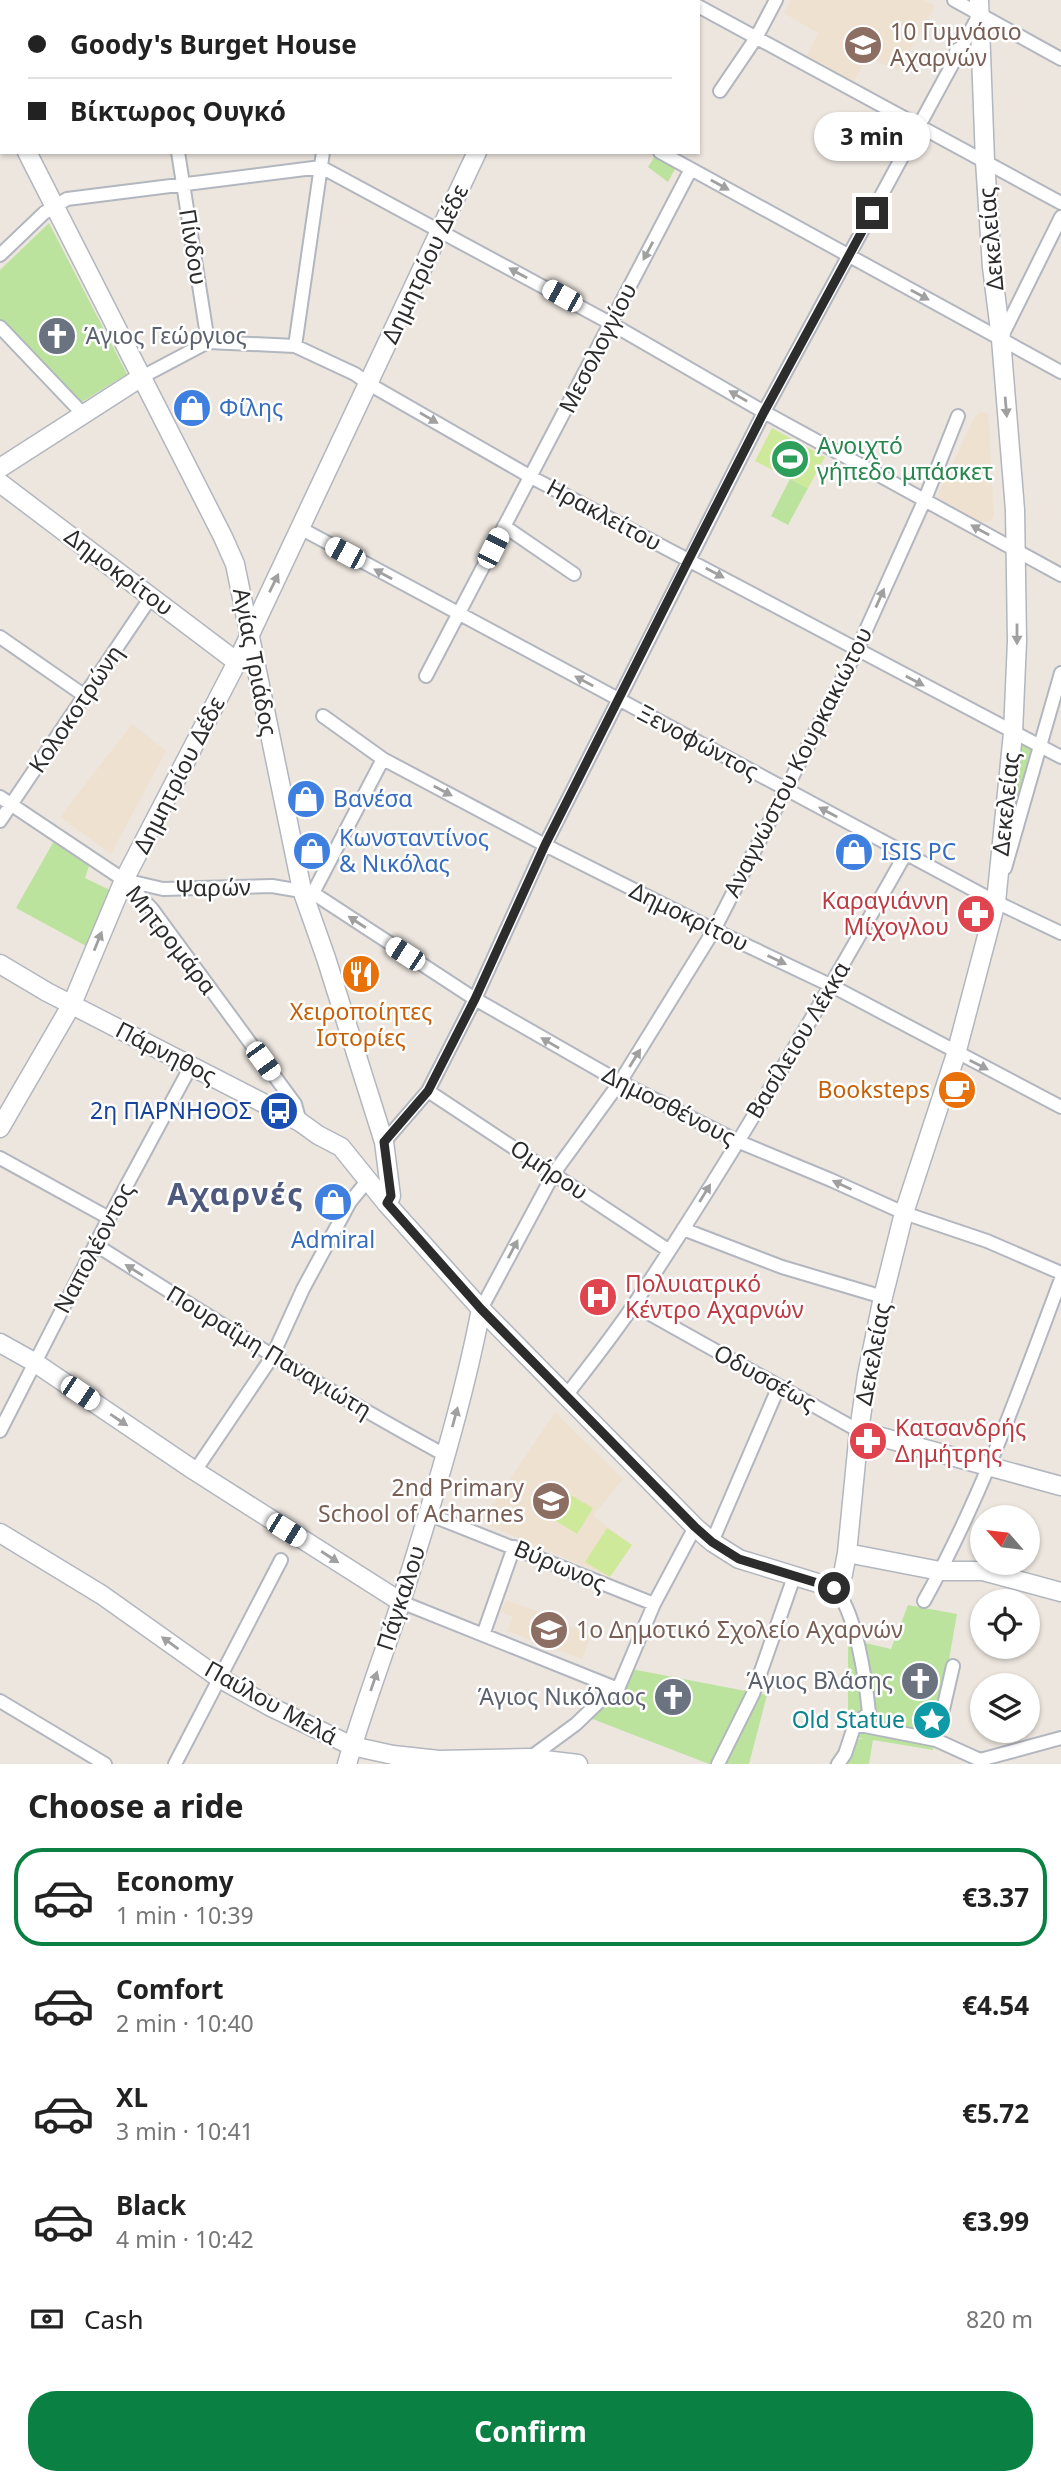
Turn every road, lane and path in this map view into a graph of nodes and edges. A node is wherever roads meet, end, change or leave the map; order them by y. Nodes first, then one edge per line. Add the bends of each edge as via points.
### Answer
1 (776, 0) edge
2 (954, 0) edge
3 (700, 7) edge
4 (980, 7) edge
5 (755, 38) junction
6 (960, 52) junction
7 (981, 58) junction
8 (1061, 59) edge
9 (720, 91) dead end
10 (919, 127) junction
11 (28, 154) edge
12 (178, 154) edge
13 (323, 154) edge
14 (476, 154) edge
15 (664, 154) edge
16 (985, 161) junction
17 (321, 167) junction
18 (691, 169) junction
19 (184, 185) junction
20 (1061, 203) edge
21 (55, 205) junction
22 (1061, 217) edge
23 (441, 231) junction
24 (0, 255) edge
25 (849, 256) junction
26 (610, 323) junction
27 (0, 327) edge
28 (1001, 339) junction
29 (208, 342) junction
30 (295, 346) junction
31 (1061, 372) edge
32 (140, 378) junction
33 (369, 384) junction
34 (764, 412) junction
35 (83, 414) junction
36 (958, 416) dead end
37 (0, 468) edge
38 (531, 477) junction
39 (0, 483) edge
40 (925, 499) junction
41 (504, 526) junction
42 (300, 528) junction
43 (1016, 549) junction
44 (689, 559) junction
45 (574, 574) dead end
46 (1061, 575) edge
47 (151, 597) junction
48 (459, 615) junction
49 (248, 636) junction
50 (0, 637) edge
51 (857, 650) junction
52 (237, 662) junction
53 (1061, 673) edge
54 (426, 676) dead end
55 (85, 696) junction
56 (619, 700) junction
57 (323, 716) dead end
58 (1013, 733) junction
59 (1039, 747) junction
60 (1061, 757) edge
61 (383, 759) junction
62 (785, 789) junction
63 (6, 801) edge
64 (0, 821) edge
65 (545, 845) junction
66 (906, 853) junction
67 (124, 880) junction
68 (308, 892) junction
69 (996, 902) junction
70 (714, 930) junction
71 (1061, 933) edge
72 (0, 964) edge
73 (832, 986) junction
74 (475, 999) junction
75 (72, 1004) junction
76 (957, 1054) junction
77 (191, 1066) junction
78 (620, 1083) junction
79 (428, 1091) junction
80 (1061, 1107) edge
81 (300, 1122) junction
82 (0, 1128) edge
83 (737, 1141) junction
84 (384, 1142) junction
85 (0, 1158) edge
86 (554, 1173) junction
87 (368, 1180) junction
88 (387, 1203) junction
89 (904, 1213) junction
90 (109, 1218) junction
91 (683, 1229) junction
92 (96, 1245) junction
93 (668, 1250) junction
94 (1061, 1273) edge
95 (1061, 1279) edge
96 (883, 1297) junction
97 (634, 1304) junction
98 (481, 1309) junction
99 (0, 1343) edge
100 (272, 1357) junction
101 (34, 1362) junction
102 (779, 1386) junction
103 (565, 1397) junction
104 (0, 1432) edge
105 (859, 1432) junction
106 (445, 1455) junction
107 (990, 1467) junction
108 (195, 1471) junction
109 (1061, 1486) edge
110 (428, 1514) junction
111 (695, 1527) junction
112 (0, 1533) edge
113 (712, 1542) junction
114 (514, 1547) junction
115 (847, 1553) junction
116 (281, 1560) dead end
117 (940, 1571) junction
118 (795, 1574) junction
119 (828, 1586) junction
120 (1061, 1592) edge
121 (923, 1601) dead end
122 (401, 1602) junction
123 (654, 1604) junction
124 (483, 1635) junction
125 (953, 1666) dead end
126 (219, 1678) junction
127 (618, 1689) junction
128 (0, 1701) edge
129 (855, 1724) junction
130 (1061, 1738) edge
131 (936, 1740) junction
132 (352, 1746) junction
133 (527, 1761) edge
134 (993, 1761) edge
135 (437, 1762) edge
136 (105, 1764) edge
137 (175, 1764) edge
138 (348, 1764) edge
139 (578, 1764) edge
140 (718, 1764) edge
141 (838, 1764) edge

1 - 5 street
2 - 4 street
3 - 5 street
4 - 6 street
4 - 7 street, Δεκελείας
4 - 8 street
5 - 9 street
5 - 10 street
6 - 7 street
6 - 10 street
7 - 16 street, Δεκελείας
10 - 16 street
10 - 25 street
11 - 21 street, Αγίας Τριάδος
12 - 19 street, Πίνδου
13 - 17 street
14 - 23 street, Δημητρίου Δέδε
15 - 18 street
16 - 20 street
16 - 28 street, Δεκελείας
17 - 19 street
17 - 23 street
17 - 30 street
18 -> 25 street
18 -> 26 street, Μεσολογγίου
19 - 21 street via 67,199
19 - 29 street, Πίνδου
21 - 24 street
21 - 32 street, Αγίας Τριάδος
22 - 28 street
26 -> 23 street
23 - 33 street, Δημητρίου Δέδε
25 -> 28 street
25 - 34 street
34 -> 26 street
26 - 38 street, Μεσολογγίου
27 - 35 street
28 - 31 street
28 -> 43 street, Δεκελείας
29 - 30 street, Ηρακλείτου
29 - 32 street
30 - 33 street, Ηρακλείτου
32 - 35 street
32 - 49 street, Αγίας Τριάδος via 235,564
33 -> 38 street, Ηρακλείτου
33 - 42 street, Δημητρίου Δέδε
34 - 40 street
34 - 44 street
35 - 37 street
36 - 40 street, Αναγνώστου Κουρκακιώτου
38 - 41 street, Μεσολογγίου
38 - 44 street, Ηρακλείτου
39 - 47 street, Δημοκρίτου
43 -> 40 street
51 -> 40 street, Αναγνώστου Κουρκακιώτου
41 - 45 street
41 - 48 street, Μεσολογγίου
48 -> 42 street, Ξενοφώντος
49 -> 42 street, Δημητρίου Δέδε
43 - 46 street
43 -> 58 street, Δεκελείας
44 -> 51 street, Ηρακλείτου
44 - 56 street
47 - 52 street, Δημοκρίτου
47 - 55 street, Κολοκοτρώνη
48 - 54 street, Μεσολογγίου
56 -> 48 street, Ξενοφώντος
49 - 52 street, Δημητρίου Δέδε
49 - 68 street, Αγίας Τριάδος
50 - 55 street
51 -> 58 street, Ηρακλείτου
51 - 62 street, Αναγνώστου Κουρκακιώτου
52 - 67 street, Δημητρίου Δέδε
53 - 59 street
55 - 63 street, Κολοκοτρώνη
56 - 62 street, Ξενοφώντος
56 - 65 street
57 - 61 street, Δημοκρίτου
58 - 59 street, Ηρακλείτου
58 - 69 street, Δεκελείας
59 - 60 street, Ηρακλείτου
59 - 69 street
61 -> 65 street, Δημοκρίτου
61 - 68 street
66 -> 62 street, Ξενοφώντος
62 - 70 street, Αναγνώστου Κουρκακιώτου
63 - 64 street, Κολοκοτρώνη
63 - 67 street, Μητρομάρα
65 - 70 street, Δημοκρίτου
65 - 74 street
66 - 69 street, Ξενοφώντος
66 - 73 street, Βασίλειου Λέκκα
67 - 68 street, Ψαρών via 163,889 272,886
75 -> 67 street, Δημητρίου Δέδε
67 - 81 street, Μητρομάρα via 152,909 295,1104
74 -> 68 street, Δημοσθένους
68 - 84 street, Αγίας Τριάδος
69 - 71 street, Ξενοφώντος
69 - 76 street, Δεκελείας
70 -> 73 street, Δημοκρίτου
78 -> 70 street, Αναγνώστου Κουρκακιώτου
72 - 75 street, Πάρνηθος
73 - 76 street, Δημοκρίτου
73 - 83 street, Βασίλειου Λέκκα
78 -> 74 street, Δημοσθένους
74 - 79 street
75 - 77 street, Πάρνηθος
75 - 82 street, Δημητρίου Δέδε
76 -> 80 street, Δημοκρίτου
76 - 89 street, Δεκελείας
77 - 81 street, Πάρνηθος
77 - 90 street, Ναπολέοντος
78 - 83 street, Δημοσθένους
78 - 86 street, Αναγνώστου Κουρκακιώτου
79 - 84 street
79 - 86 street, Ομήρου
81 - 87 street, Πάρνηθος via 341,1147
89 -> 83 street, Δημοσθένους
91 -> 83 street, Βασίλειου Λέκκα
84 - 88 street, Αγίας Τριάδος via 391,1196
85 - 90 street
86 - 93 street, Ομήρου
98 -> 86 street, Αναγνώστου Κουρκακιώτου
87 - 88 street, Πάρνηθος
87 - 100 street via 350,1202 308,1278
88 - 98 street, Πάρνηθος
89 - 94 street, Δημοσθένους
89 - 96 street, Δεκελείας
90 - 92 street, Ναπολέοντος
91 - 93 street, Βασίλειου Λέκκα
91 - 96 street via 782,1267
100 -> 92 street, Πουραΐμη Παναγιώτη
92 - 101 street, Ναπολέοντος
93 - 97 street, Βασίλειου Λέκκα
95 - 107 street
96 - 105 street, Δεκελείας
97 - 102 street, Οδυσσέως
97 - 103 street, Βασίλειου Λέκκα
98 - 103 street, Πάρνηθος
106 -> 98 street, Πάγκαλου
99 - 101 street
100 - 106 street, Πουραΐμη Παναγιώτη
100 - 108 street
101 - 104 street, Ναπολέοντος
101 -> 108 street
102 - 105 street, Οδυσσέως
102 - 113 street
103 - 111 street, Πάρνηθος
105 - 107 street, Οδυσσέως
105 - 115 street, Δεκελείας
106 - 110 street, Πάγκαλου
107 - 109 street, Οδυσσέως
107 - 117 street
108 -> 122 street
110 - 114 street, Βύρωνος
110 - 122 street, Πάγκαλου
111 - 113 street, Πάρνηθος
111 - 123 street
126 -> 112 street, Παύλου Μελά via 102,1595
113 - 118 street, Πάρνηθος via 739,1559
114 - 123 street, Βύρωνος
114 - 124 street
115 - 117 street
115 - 119 street, Δεκελείας via 843,1574
116 - 126 street
117 - 120 street via 983,1571
117 - 121 street
118 - 119 street, Πάρνηθος
118 - 140 street via 753,1694
119 - 129 street via 839,1593 862,1663 869,1713
122 - 124 street
132 -> 122 street, Πάγκαλου
123 - 127 street
124 - 127 street
125 - 131 street
126 - 132 street, Παύλου Μελά
126 - 137 street
127 - 133 street
128 - 136 street
129 - 131 street
129 - 141 street
130 - 134 street
131 - 134 street via 980,1760
132 - 135 street, Παύλου Μελά
132 - 138 street, Πάγκαλου
133 - 135 street, Παύλου Μελά
133 - 139 street, Παύλου Μελά

